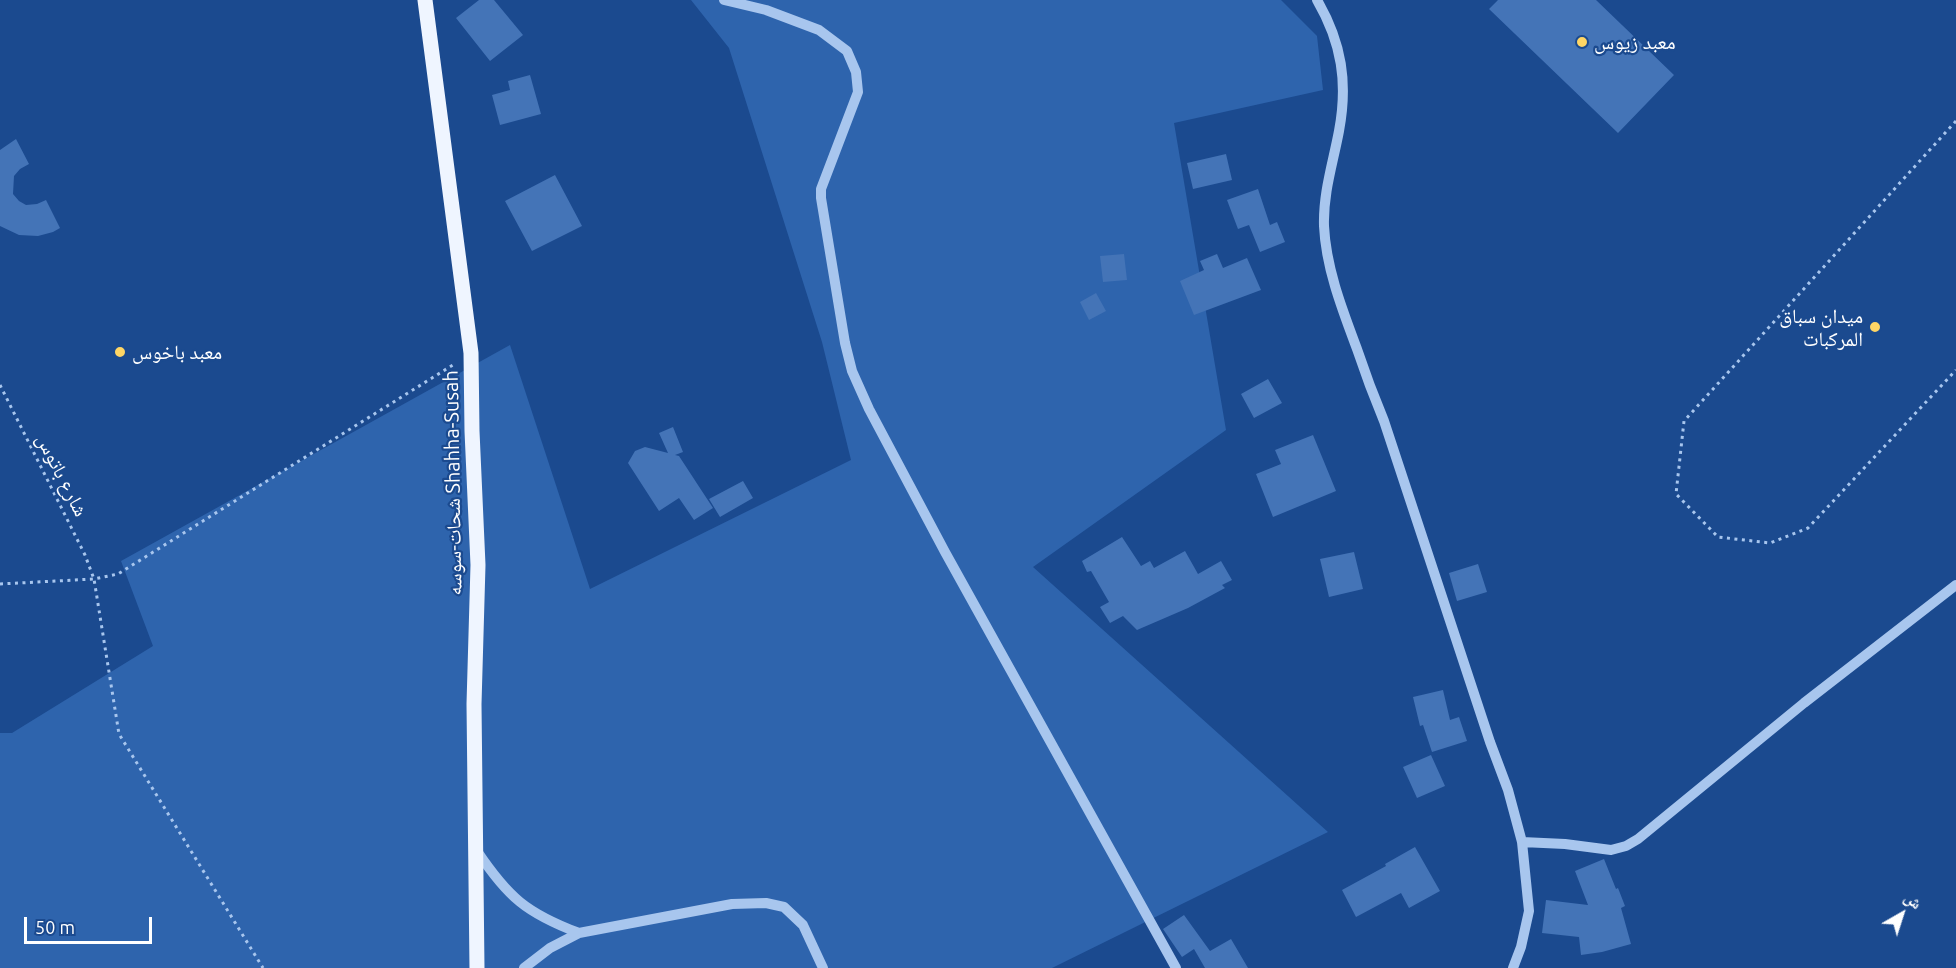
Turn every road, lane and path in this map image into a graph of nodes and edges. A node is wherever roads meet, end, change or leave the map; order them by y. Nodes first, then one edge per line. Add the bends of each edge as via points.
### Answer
1 (425, 0) edge
2 (724, 0) edge
3 (1317, 0) edge
4 (1956, 121) edge
5 (471, 353) junction
6 (1956, 370) edge
7 (0, 385) edge
8 (94, 579) junction
9 (0, 584) edge
10 (1956, 585) edge
11 (1522, 842) junction
12 (477, 850) junction
13 (579, 933) junction
14 (263, 968) edge
15 (477, 968) edge
16 (524, 968) edge
17 (823, 968) edge
18 (1176, 968) edge
19 (1513, 968) edge

1 - 5 main road, شحات-سوسه Shahha-Susah
2 - 18 street via 766,10 819,30 847,51 856,72 858,92 821,198 852,371 945,552
3 - 11 street via 1340,55 1343,97 1324,202 1330,268 1508,790
4 - 6 path via 1684,421 1676,494 1718,537 1770,543 1808,528
5 - 8 path via 118,574
5 - 12 main road, شحات-سوسه Shahha-Susah via 478,565 474,704
7 - 8 path, شارع باتوس
8 - 9 path
8 - 14 path, شارع باتوس via 119,734
10 - 11 street via 1638,839 1611,850
11 - 19 street via 1529,911
12 - 13 street via 495,879 519,903 547,921
12 - 15 main road, شحات-سوسه Shahha-Susah
13 - 16 street
13 - 17 street via 732,904 766,903 784,907 803,925

